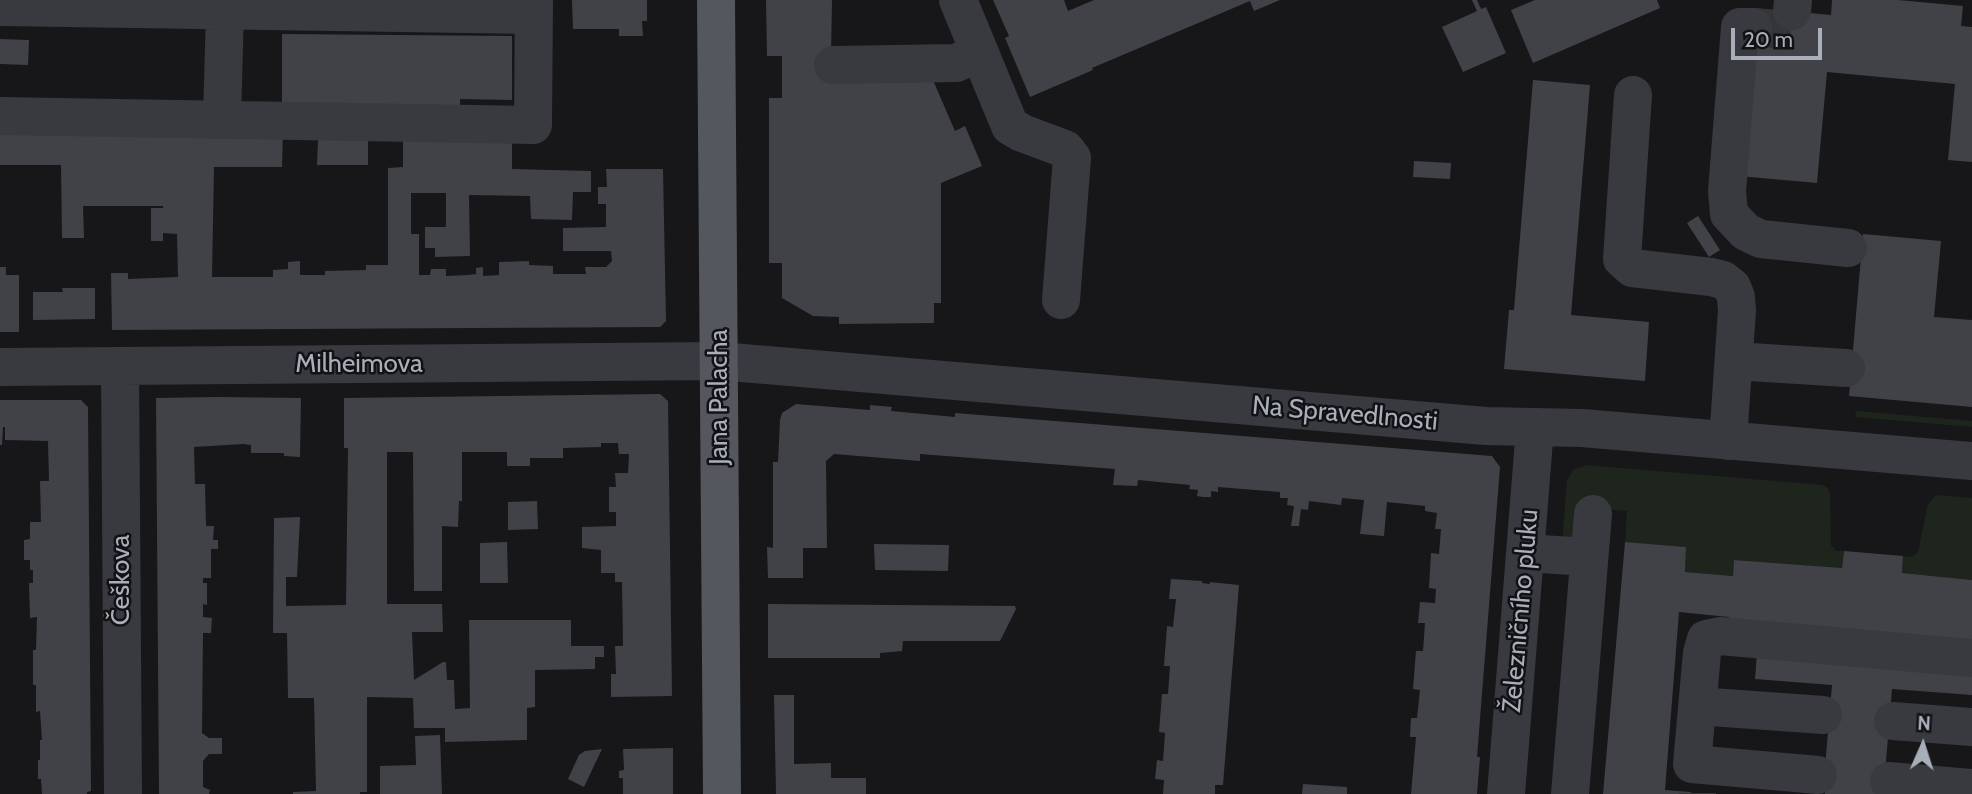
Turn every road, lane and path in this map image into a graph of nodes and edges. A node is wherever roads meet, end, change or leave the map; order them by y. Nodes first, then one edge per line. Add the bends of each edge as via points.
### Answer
1 (716, 0) edge
2 (958, 0) edge
3 (0, 7) edge
4 (247, 7) edge
5 (534, 7) edge
6 (1742, 18) edge
7 (979, 53) junction
8 (832, 65) dead end
9 (1633, 95) dead end
10 (0, 116) edge
11 (222, 120) junction
12 (1848, 248) dead end
13 (1061, 300) dead end
14 (1734, 360) junction
15 (719, 361) junction
16 (120, 366) junction
17 (0, 367) edge
18 (1846, 368) dead end
19 (1535, 427) junction
20 (1728, 441) junction
21 (1972, 461) edge
22 (1593, 514) dead end
23 (1525, 553) junction
24 (1589, 557) junction
25 (1972, 658) edge
26 (1697, 706) junction
27 (1823, 715) dead end
28 (1893, 721) dead end
29 (1972, 727) edge
30 (1818, 775) dead end
31 (1698, 779) edge
32 (1889, 781) dead end
33 (1972, 788) edge
34 (123, 794) edge
35 (722, 794) edge
36 (1506, 794) edge
37 (1570, 794) edge

1 - 15 main road, Jana Palacha
2 - 7 street
3 - 4 street
4 - 5 street
4 - 11 street
5 - 11 street via 533,125
6 - 12 street via 1727,191 1729,214 1746,232 1761,239
7 - 8 street via 956,63
7 - 13 street via 1010,126 1065,149 1072,158
9 - 14 street via 1622,260 1632,268 1728,283 1737,310
10 - 11 street
14 - 18 street
14 - 20 street
15 - 16 street, Milheimova
15 - 19 street, Na Spravedlnosti
15 - 35 main road, Jana Palacha
16 - 17 street, Milheimova
16 - 34 street, Češkova
19 - 20 street, Na Spravedlnosti
19 - 23 street, Železničního pluku
20 - 21 street, Na Spravedlnosti
22 - 24 street
23 - 24 street
23 - 36 street, Železničního pluku
24 - 37 street
25 - 26 street via 1712,637 1703,645
26 - 27 street
26 - 31 street via 1692,764
28 - 29 street
30 - 31 street
32 - 33 street

